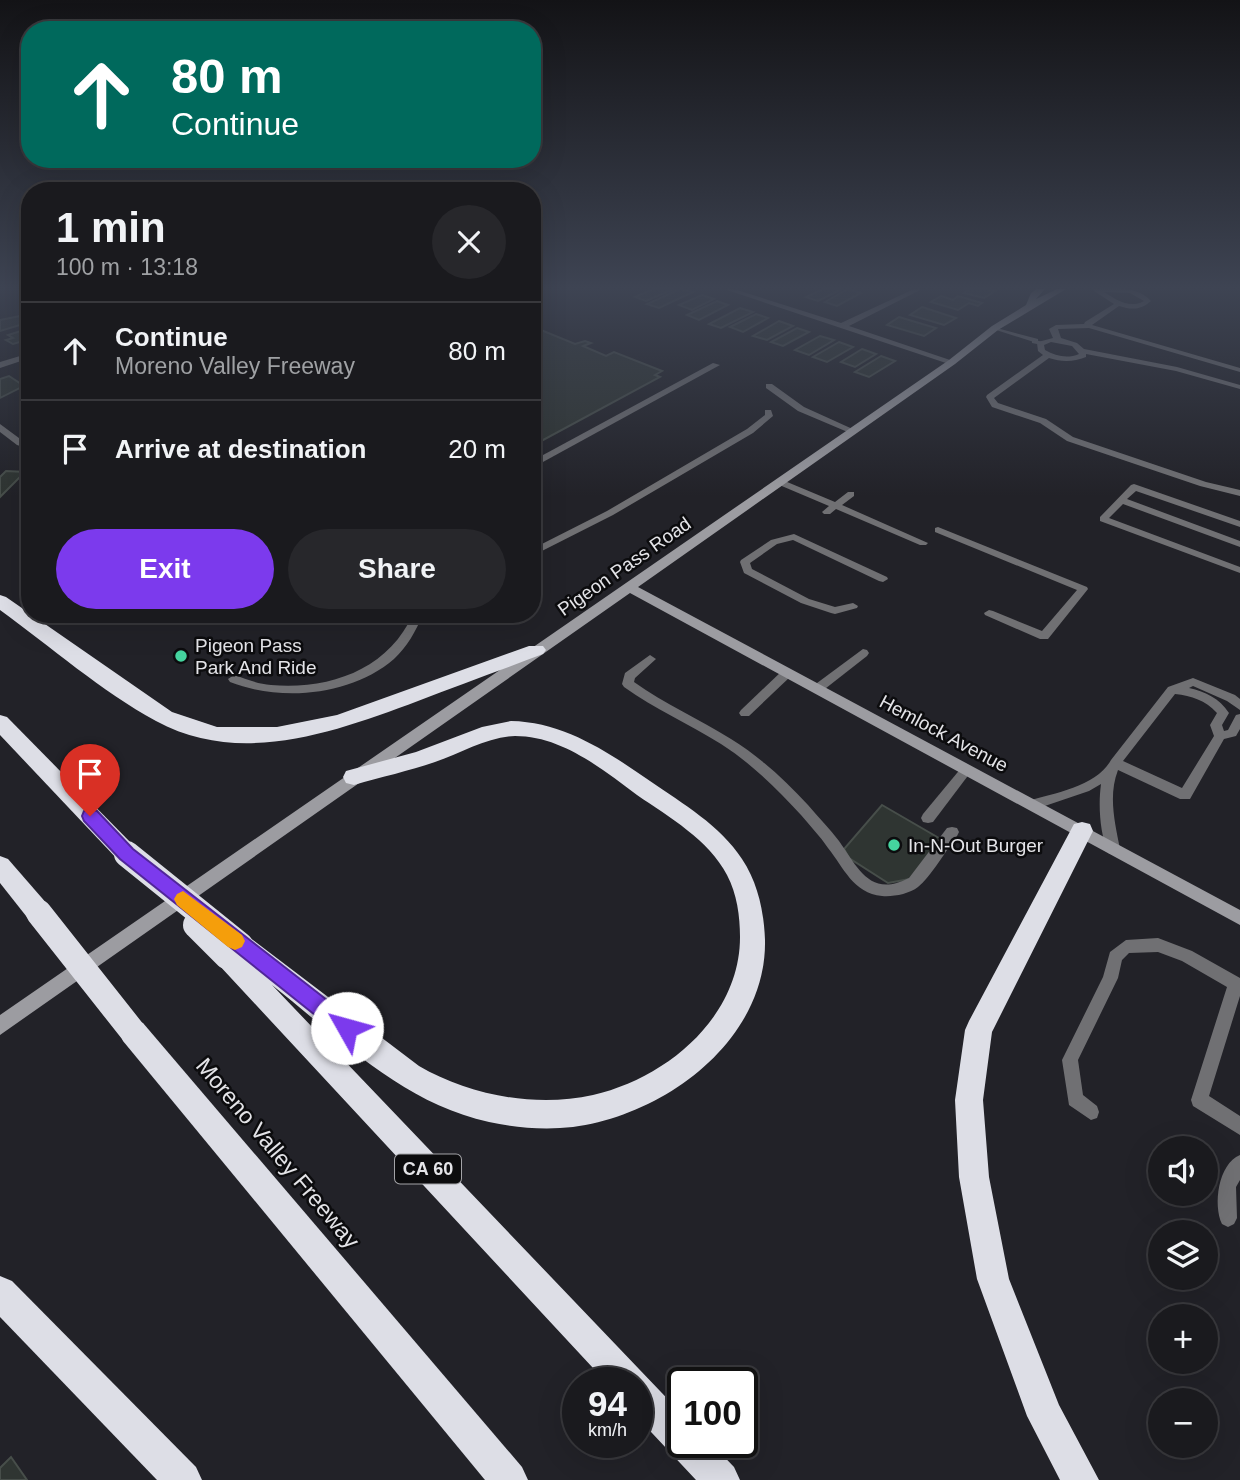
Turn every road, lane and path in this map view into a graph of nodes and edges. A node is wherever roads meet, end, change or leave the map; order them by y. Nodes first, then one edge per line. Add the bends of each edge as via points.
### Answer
1 (21, 358) edge
2 (940, 358) edge
3 (957, 358) edge
4 (1044, 358) edge
5 (1121, 358) edge
6 (1199, 358) edge
7 (952, 362) junction
8 (0, 365) edge
9 (716, 365) dead end
10 (1240, 370) edge
11 (769, 386) dead end
12 (1240, 387) edge
13 (768, 412) dead end
14 (0, 428) edge
15 (853, 431) junction
16 (21, 443) edge
17 (541, 460) edge
18 (780, 482) junction
19 (1240, 493) edge
20 (851, 494) dead end
21 (1121, 500) junction
22 (831, 508) junction
23 (1240, 524) edge
24 (938, 530) dead end
25 (923, 543) dead end
26 (1240, 544) edge
27 (541, 548) edge
28 (1240, 570) edge
29 (883, 579) dead end
30 (628, 587) junction
31 (0, 601) edge
32 (853, 606) dead end
33 (989, 612) dead end
34 (21, 616) edge
35 (31, 623) edge
36 (414, 623) edge
37 (536, 650) junction
38 (863, 653) dead end
39 (650, 659) dead end
40 (787, 673) junction
41 (234, 679) dead end
42 (817, 689) junction
43 (1172, 690) junction
44 (1240, 706) edge
45 (745, 713) dead end
46 (1240, 718) edge
47 (0, 722) edge
48 (1220, 736) junction
49 (1112, 768) junction
50 (967, 770) junction
51 (354, 777) junction
52 (1033, 805) junction
53 (928, 818) dead end
54 (1082, 831) junction
55 (952, 832) dead end
56 (1113, 849) junction
57 (0, 866) edge
58 (1240, 918) edge
59 (233, 951) junction
60 (1238, 987) edge
61 (0, 1026) edge
62 (1091, 1112) dead end
63 (1240, 1126) edge
64 (1240, 1164) edge
65 (1228, 1218) dead end
66 (0, 1293) edge
67 (615, 1367) edge
68 (653, 1408) edge
69 (667, 1423) edge
70 (700, 1458) edge
71 (183, 1480) edge
72 (509, 1480) edge
73 (721, 1480) edge
74 (1080, 1480) edge

1 - 8 street
2 - 7 street
3 - 7 main road, Pigeon Pass Road
4 - 19 lane via 990,397 995,405 1043,421 1070,439
5 - 12 lane
6 - 10 lane
7 - 15 main road, Pigeon Pass Road
9 - 17 lane
11 - 15 lane via 801,409
13 - 27 lane via 750,431
14 - 16 street
15 - 18 main road, Pigeon Pass Road
18 - 22 lane
18 - 30 main road, Pigeon Pass Road
20 - 22 lane
21 - 23 lane via 1134,487
21 - 26 lane
21 - 28 lane via 1103,519
22 - 25 lane
24 - 33 lane via 1083,589 1044,636
29 - 32 lane via 794,537 774,542 745,562 748,571 805,601 835,611
30 - 37 main road, Pigeon Pass Road
30 - 40 main road, Hemlock Avenue
31 - 34 highway
35 - 37 highway via 165,717 216,735 277,735 340,722
36 - 41 lane via 396,651 359,675 275,691
37 - 51 main road, Pigeon Pass Road
38 - 42 lane
39 - 55 lane via 629,676 628,684 754,761 833,843 862,883 873,889 907,887
40 - 42 main road, Hemlock Avenue
40 - 45 lane
42 - 50 main road, Hemlock Avenue
43 - 44 lane via 1193,682
43 - 48 lane via 1191,691 1217,704 1223,713 1216,725
43 - 49 lane
46 - 48 lane via 1232,733
47 - 59 highway, CA 60, bridge via 127,854
48 - 49 lane via 1185,795
49 - 52 lane via 1084,788
49 - 56 lane via 1105,804
50 - 52 main road, Hemlock Avenue
50 - 53 lane
51 - 59 highway via 501,729 567,740 617,770 691,821 735,868 749,900 753,932 752,965 736,1010 712,1041 672,1075 626,1098 590,1109 509,1112 426,1086
51 - 61 main road, Pigeon Pass Road
52 - 54 main road, Hemlock Avenue
54 - 56 main road, Hemlock Avenue
54 - 74 highway via 979,1030 969,1100 974,1177 993,1279 1045,1416
56 - 58 main road, Hemlock Avenue
57 - 72 highway, Moreno Valley Freeway, bridge
59 - 67 highway, CA 60
60 - 62 lane via 1187,956 1158,945 1126,947 1115,957 1110,978 1070,1060 1075,1099
60 - 63 lane via 1199,1100
64 - 65 lane via 1227,1185
66 - 71 highway
68 - 69 highway
70 - 73 highway

